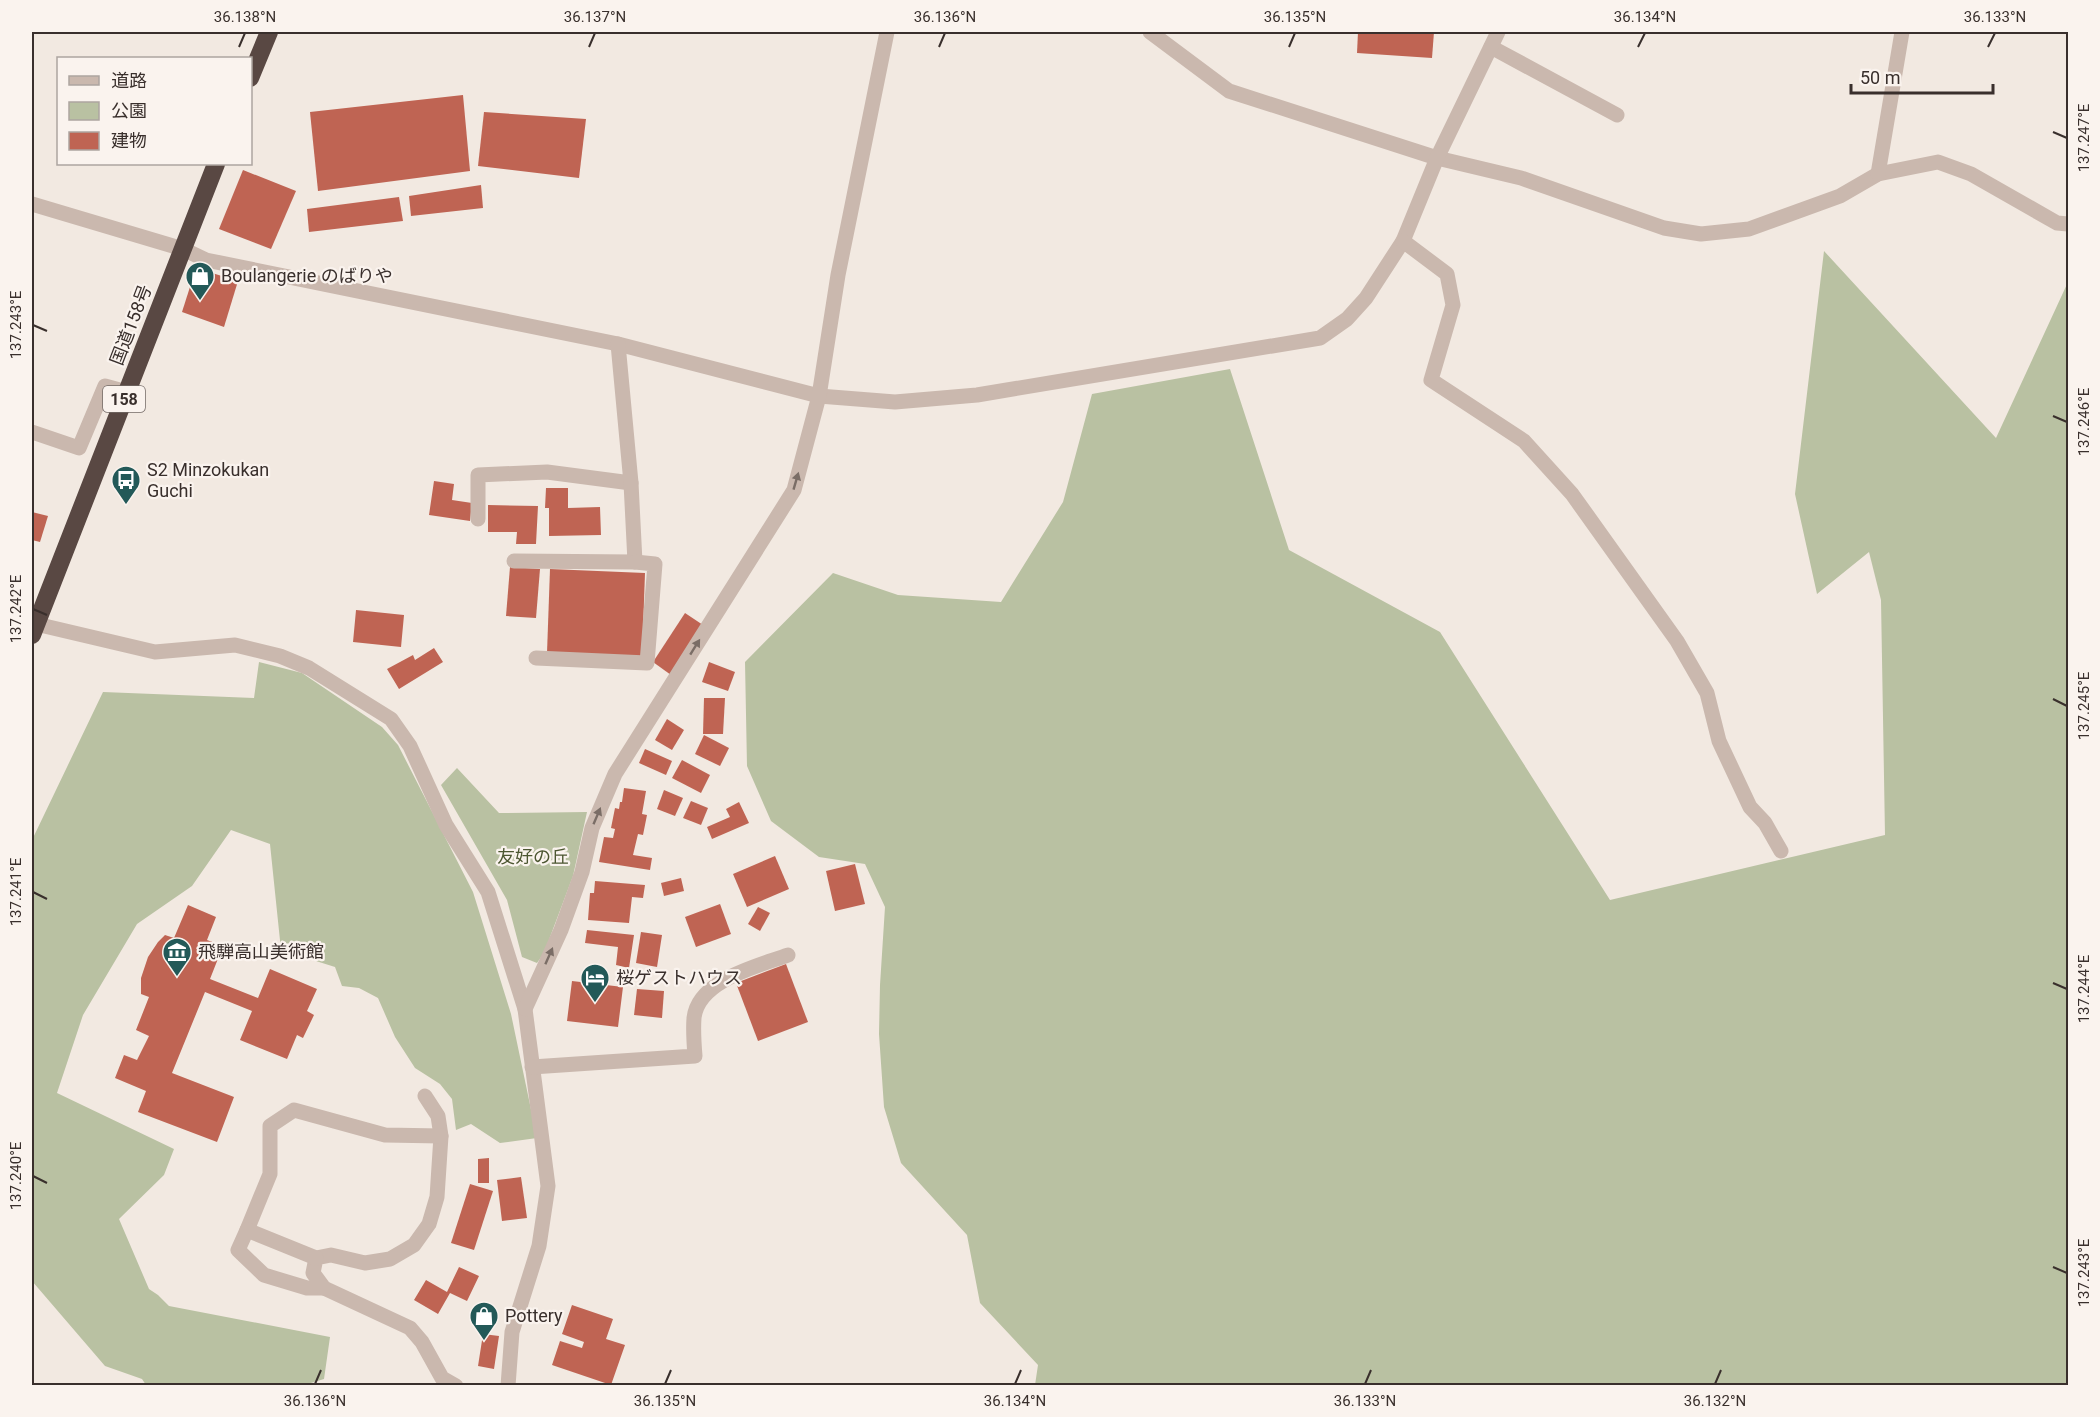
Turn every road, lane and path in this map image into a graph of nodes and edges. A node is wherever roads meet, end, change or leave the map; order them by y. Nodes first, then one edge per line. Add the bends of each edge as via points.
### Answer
1 (269, 32) edge
2 (887, 32) edge
3 (1150, 32) edge
4 (1498, 32) edge
5 (1902, 32) edge
6 (1491, 47) junction
7 (252, 73) edge
8 (1617, 115) dead end
9 (1437, 158) junction
10 (216, 165) edge
11 (1878, 174) junction
12 (32, 204) edge
13 (2068, 224) edge
14 (1403, 241) junction
15 (183, 249) junction
16 (618, 344) junction
17 (127, 392) junction
18 (819, 396) junction
19 (32, 432) edge
20 (630, 483) junction
21 (478, 519) dead end
22 (514, 561) dead end
23 (635, 562) junction
24 (34, 629) edge
25 (536, 658) dead end
26 (1781, 851) dead end
27 (788, 956) dead end
28 (525, 1009) junction
29 (532, 1067) junction
30 (425, 1096) dead end
31 (441, 1136) junction
32 (247, 1230) junction
33 (316, 1258) junction
34 (324, 1288) junction
35 (456, 1386) edge
36 (508, 1386) edge

1 - 7 highway
2 - 18 street via 838,275
3 - 9 street via 1229,91
4 - 6 street
5 - 11 street
6 - 8 street
6 - 9 street
9 - 11 street via 1521,178 1664,228 1701,234 1749,229 1840,196
9 - 14 street
10 - 15 highway, 国道158号 / 158
11 - 13 street via 1938,162 1971,174 2057,223
12 - 15 street
14 - 18 street via 1366,298 1347,319 1320,338 976,395 895,402
14 - 26 street via 1447,274 1453,305 1431,380 1524,441 1572,494 1677,641 1707,693 1719,741 1750,807 1765,823
15 - 16 street via 206,260
15 - 17 highway, 国道158号 / 158
16 - 18 street
16 - 20 street
17 - 19 street via 105,386 79,448
17 - 24 highway, 国道158号 / 158
28 -> 18 street via 561,930 582,872 592,828 615,774 794,490
20 - 21 street via 547,472 478,476
20 - 23 street
22 - 23 street
23 - 25 street via 655,564 647,663
24 - 28 street via 155,652 235,645 280,656 309,668 391,719 410,746 446,825 488,892
27 - 29 street via 729,976 699,1002 694,1017 694,1056
28 - 29 street
29 - 36 street via 548,1186 539,1246 512,1332
30 - 31 street via 438,1116
31 - 32 street via 385,1135 294,1110 270,1126 270,1174
31 - 33 street via 437,1197 429,1224 414,1245 390,1258 364,1263 331,1255
32 - 33 street
32 - 34 street via 238,1250 264,1275 307,1288
33 - 34 street via 313,1273
34 - 35 street via 410,1328 442,1378

